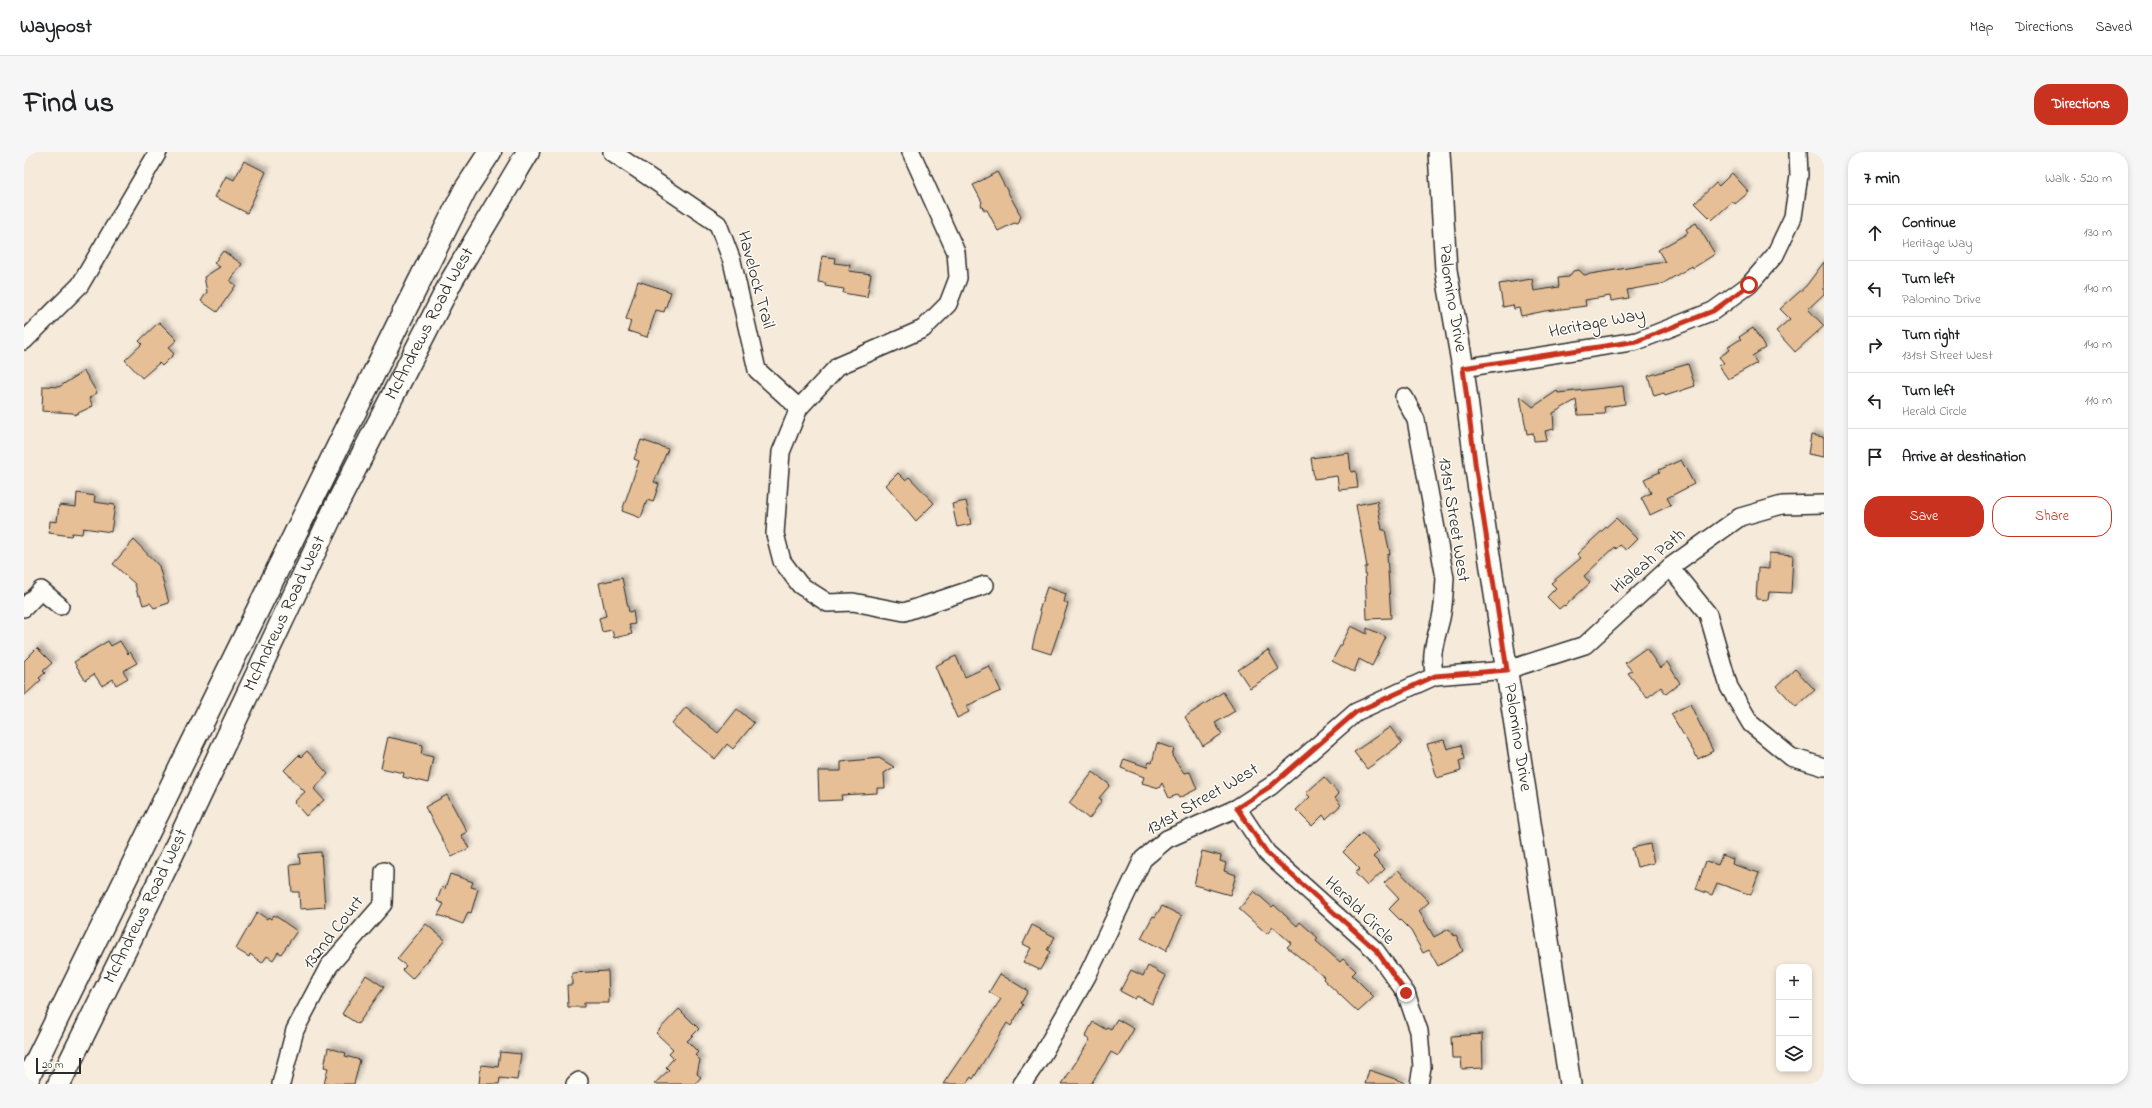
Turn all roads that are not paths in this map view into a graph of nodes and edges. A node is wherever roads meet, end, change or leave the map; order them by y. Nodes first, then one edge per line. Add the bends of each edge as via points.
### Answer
1 (158, 152) edge
2 (490, 152) edge
3 (528, 152) edge
4 (612, 152) edge
5 (911, 152) edge
6 (1439, 152) edge
7 (1798, 152) edge
8 (24, 342) edge
9 (1463, 368) junction
10 (1404, 397) dead end
11 (799, 408) junction
12 (1824, 504) edge
13 (1670, 567) junction
14 (985, 585) dead end
15 (60, 606) dead end
16 (24, 608) edge
17 (1507, 670) junction
18 (1435, 676) junction
19 (1824, 767) edge
20 (1237, 808) junction
21 (384, 871) dead end
22 (25, 1084) edge
23 (59, 1084) edge
24 (282, 1084) edge
25 (1022, 1084) edge
26 (1419, 1084) edge
27 (1570, 1084) edge

1 - 8 street via 80,285
2 - 22 main road, McAndrews Road West via 465,190
3 - 23 main road, McAndrews Road West via 452,280 336,506 172,855
4 - 11 street, Havelock Trail via 718,224 732,261 757,370
5 - 11 street via 956,252 958,278 948,304 923,329 838,366
6 - 9 street, Palomino Drive via 1446,270
7 - 9 street, Heritage Way via 1799,175 1793,217 1775,255 1749,285 1713,311 1637,341
9 - 17 street, Palomino Drive
10 - 18 street, 131st Street West via 1416,420 1444,578 1444,600 1433,644 1432,665
11 - 14 street via 781,452 775,534 782,561 800,585 828,603 853,602 904,612
12 - 13 street, Hialeah Path via 1782,505 1740,517
13 - 17 street, Hialeah Path via 1584,645
13 - 19 street via 1708,614 1729,687 1751,724 1791,757
15 - 16 street via 41,590
17 - 18 street, 131st Street West
17 - 27 street, Palomino Drive
18 - 20 street, 131st Street West via 1356,712 1271,786
20 - 25 street, 131st Street West via 1167,839 1143,859 1087,976 1042,1055
20 - 26 street, Herald Circle via 1267,853 1376,950 1406,993 1419,1031 1422,1067
21 - 24 street, 132nd Court via 382,904 330,966 295,1030

